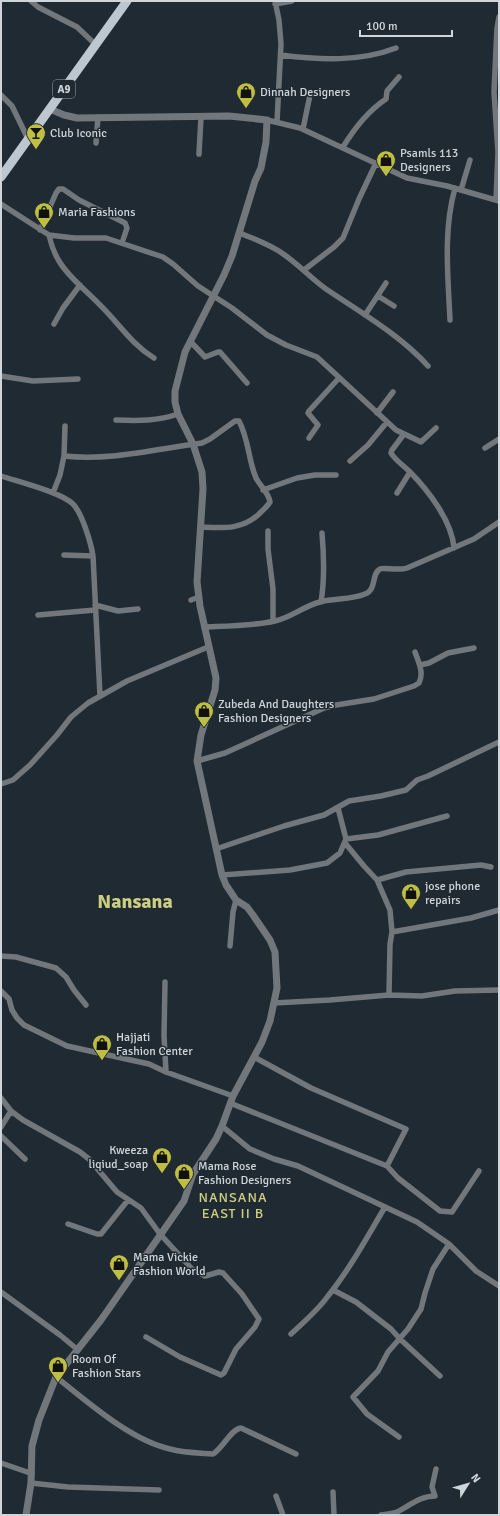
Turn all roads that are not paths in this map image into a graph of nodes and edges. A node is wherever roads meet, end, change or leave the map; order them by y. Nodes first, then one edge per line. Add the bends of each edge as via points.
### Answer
1 (31, 1) edge
2 (127, 1) edge
3 (292, 1) edge
4 (275, 2) edge
5 (499, 17) edge
6 (95, 44) junction
7 (396, 48) dead end
8 (281, 55) junction
9 (398, 77) dead end
10 (497, 88) edge
11 (1, 95) edge
12 (310, 95) dead end
13 (50, 109) junction
14 (98, 117) junction
15 (201, 117) junction
16 (267, 120) junction
17 (277, 122) junction
18 (303, 129) junction
19 (28, 139) junction
20 (96, 143) dead end
21 (343, 147) junction
22 (199, 154) dead end
23 (470, 160) dead end
24 (376, 163) junction
25 (1, 177) edge
26 (455, 188) junction
27 (461, 190) junction
28 (498, 200) edge
29 (1, 204) edge
30 (40, 230) junction
31 (240, 233) junction
32 (49, 235) junction
33 (122, 243) junction
34 (304, 270) junction
35 (386, 283) dead end
36 (80, 285) junction
37 (214, 296) junction
38 (378, 296) junction
39 (394, 306) dead end
40 (365, 315) junction
41 (450, 320) dead end
42 (54, 324) dead end
43 (190, 341) junction
44 (154, 358) dead end
45 (428, 366) dead end
46 (1, 376) edge
47 (339, 378) junction
48 (78, 379) dead end
49 (247, 383) dead end
50 (393, 392) dead end
51 (377, 413) junction
52 (178, 414) junction
53 (116, 420) dead end
54 (387, 422) junction
55 (65, 426) dead end
56 (436, 428) dead end
57 (404, 434) junction
58 (309, 438) dead end
59 (499, 439) edge
60 (193, 444) junction
61 (485, 448) dead end
62 (64, 456) junction
63 (350, 461) dead end
64 (410, 472) junction
65 (336, 475) dead end
66 (1, 476) edge
67 (263, 490) junction
68 (53, 494) junction
69 (397, 494) dead end
70 (499, 522) edge
71 (201, 527) junction
72 (268, 531) dead end
73 (322, 533) dead end
74 (454, 548) junction
75 (64, 555) dead end
76 (93, 556) junction
77 (199, 597) junction
78 (191, 600) dead end
79 (321, 602) junction
80 (95, 608) junction
81 (138, 609) dead end
82 (38, 615) dead end
83 (273, 621) junction
84 (204, 627) junction
85 (208, 646) junction
86 (474, 648) dead end
87 (415, 652) dead end
88 (420, 665) junction
89 (100, 696) junction
90 (499, 742) edge
91 (197, 761) junction
92 (1, 784) edge
93 (338, 808) junction
94 (448, 816) dead end
95 (346, 841) junction
96 (216, 849) junction
97 (491, 867) dead end
98 (222, 875) junction
99 (377, 880) junction
100 (236, 900) junction
101 (499, 910) edge
102 (392, 932) junction
103 (230, 946) dead end
104 (1, 956) edge
105 (165, 982) dead end
106 (1, 990) edge
107 (499, 990) edge
108 (389, 995) junction
109 (274, 1003) junction
110 (86, 1005) dead end
111 (254, 1057) junction
112 (166, 1072) junction
113 (233, 1096) junction
114 (1, 1098) edge
115 (230, 1103) junction
116 (11, 1111) junction
117 (222, 1126) junction
118 (1, 1127) edge
119 (1, 1136) edge
120 (25, 1159) dead end
121 (387, 1166) junction
122 (479, 1171) dead end
123 (128, 1200) junction
124 (385, 1207) junction
125 (68, 1224) dead end
126 (160, 1234) junction
127 (449, 1244) junction
128 (499, 1286) edge
129 (333, 1290) junction
130 (1, 1292) edge
131 (291, 1334) dead end
132 (146, 1336) dead end
133 (400, 1339) junction
134 (78, 1350) junction
135 (440, 1376) dead end
136 (56, 1377) junction
137 (399, 1436) dead end
138 (296, 1454) dead end
139 (1, 1463) edge
140 (436, 1469) dead end
141 (32, 1473) junction
142 (31, 1483) junction
143 (159, 1490) dead end
144 (333, 1492) dead end
145 (276, 1496) dead end
146 (26, 1515) edge
147 (283, 1515) edge
148 (334, 1515) edge
149 (381, 1515) edge

1 - 6 street via 77,28
2 - 6 main road, A9
3 - 4 street
4 - 8 street via 281,31
5 - 10 street
6 - 13 main road, A9
7 - 8 street via 345,59
8 - 17 street
9 - 21 street via 387,91 386,98 353,132
10 - 28 street
11 - 19 street via 12,106
12 - 18 street
13 - 14 street via 77,118
13 - 19 main road, A9
14 - 15 street
14 - 20 street
15 - 16 street via 229,116
15 - 22 street
16 - 17 street
16 - 31 street via 261,168
17 - 18 street
18 - 21 street
19 - 25 main road, A9
21 - 24 street
23 - 27 street
24 - 26 street via 407,178
24 - 34 street via 344,238
26 - 27 street
26 - 41 street via 448,215
27 - 28 street
29 - 30 street
30 - 32 street
30 - 33 street via 56,193 63,189 125,223 127,228
31 - 34 street via 274,247
31 - 37 street via 229,265
32 - 33 street via 106,238
32 - 36 street via 58,260
33 - 37 street via 174,264 198,286
34 - 40 street via 318,283
35 - 38 street
36 - 42 street
36 - 44 street via 144,352
37 - 43 street
37 - 47 street via 272,338 317,357
38 - 39 street
38 - 40 street
40 - 45 street via 412,350
43 - 49 street via 205,357 220,352
43 - 52 street via 175,391
46 - 48 street via 33,381
47 - 51 street
47 - 58 street via 309,411 318,425
50 - 51 street
51 - 54 street
52 - 53 street via 151,421
52 - 60 street
54 - 57 street
54 - 63 street via 368,445
55 - 62 street
56 - 57 street via 421,442
57 - 64 street via 391,454
59 - 61 street
60 - 62 street via 91,457
60 - 67 street via 210,439 235,421 239,421 245,433 256,478
60 - 71 street via 202,472
62 - 68 street
64 - 69 street
64 - 74 street via 440,508 452,532
65 - 67 street via 297,478
66 - 68 street
67 - 71 street via 270,502 252,522 223,528
68 - 76 street via 73,504 90,540
70 - 74 street via 474,539
71 - 77 street via 197,582
72 - 83 street
73 - 79 street via 324,584
74 - 79 street via 402,570 379,569 367,594
75 - 76 street
76 - 80 street
77 - 78 street
77 - 84 street
79 - 83 street
80 - 81 street via 118,611
80 - 82 street
80 - 89 street
83 - 84 street
84 - 85 street
85 - 89 street via 127,681
85 - 91 street via 216,678 215,690 201,735
86 - 88 street via 448,653
87 - 88 street
88 - 91 street via 421,679 414,686 374,699 324,708 225,753
89 - 92 street via 71,717 45,750 19,776
90 - 93 street via 417,780 406,790 349,801
91 - 96 street
93 - 95 street
93 - 96 street via 324,815
94 - 95 street
95 - 98 street via 340,853 328,863 290,870
95 - 99 street
96 - 98 street
97 - 99 street via 482,865 423,870
98 - 100 street
99 - 102 street via 390,910
100 - 103 street
100 - 109 street via 247,907 270,940 276,964 277,988
101 - 102 street via 471,918
102 - 108 street
104 - 110 street via 56,968 66,977
105 - 112 street
106 - 112 street via 9,999 17,1018 24,1025 68,1046 149,1064
107 - 108 street via 455,991 422,996
108 - 109 street
109 - 111 street via 270,1021
111 - 113 street
111 - 121 street via 311,1088 406,1129
112 - 113 street
113 - 115 street
114 - 116 street
115 - 117 street
115 - 121 street
116 - 118 street
116 - 123 street via 80,1152 117,1192
117 - 124 street via 250,1149 298,1166
117 - 126 street via 193,1174 184,1201
119 - 120 street
121 - 122 street via 440,1211 452,1212
123 - 125 street via 101,1234
123 - 126 street via 141,1208
124 - 127 street via 417,1222
124 - 129 street
126 - 132 street via 195,1271 206,1276 223,1273 242,1294 259,1319 236,1349 221,1375 180,1357
126 - 134 street
127 - 128 street via 476,1271
127 - 133 street via 433,1269 421,1309
129 - 131 street
129 - 133 street via 356,1302 392,1328
130 - 134 street
133 - 135 street
133 - 137 street via 388,1352 376,1374 353,1397 367,1414
134 - 136 street
136 - 138 street via 121,1426 150,1442 170,1449 213,1454 233,1431 241,1428
136 - 141 street via 35,1432
139 - 141 street
140 - 149 street via 432,1487 434,1496 423,1498 397,1512
141 - 142 street
142 - 143 street via 68,1488
142 - 146 street
144 - 148 street
145 - 147 street

